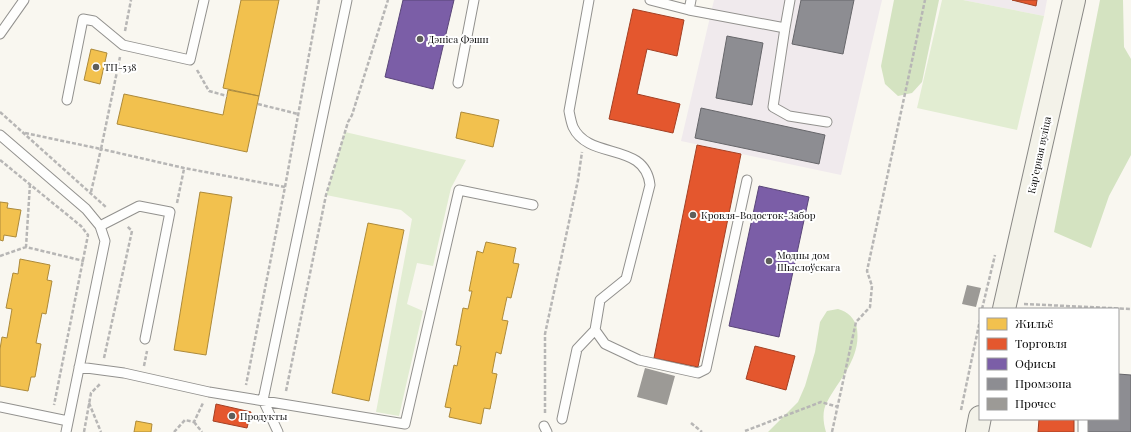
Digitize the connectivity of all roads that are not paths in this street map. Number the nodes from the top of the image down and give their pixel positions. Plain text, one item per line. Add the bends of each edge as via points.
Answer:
1 (24, 0) edge
2 (204, 0) edge
3 (347, 0) edge
4 (474, 0) edge
5 (589, 0) edge
6 (650, 0) edge
7 (691, 0) edge
8 (790, 0) edge
9 (1074, 0) edge
10 (689, 10) junction
11 (785, 28) junction
12 (0, 34) edge
13 (458, 82) dead end
14 (67, 100) dead end
15 (827, 122) dead end
16 (0, 135) edge
17 (747, 180) dead end
18 (533, 205) dead end
19 (100, 226) junction
20 (1014, 306) edge
21 (595, 330) junction
22 (145, 339) dead end
23 (79, 367) junction
24 (264, 400) junction
25 (0, 408) edge
26 (970, 417) edge
27 (562, 419) dead end
28 (1083, 420) edge
29 (68, 421) junction
30 (66, 432) edge
31 (278, 432) edge
32 (977, 432) edge
33 (1083, 432) edge

1 - 12 lane
2 - 14 lane via 190,60 123,45 94,21 83,19
3 - 24 lane
4 - 13 lane
5 - 21 lane via 569,112 573,127 584,140 638,160 649,174 650,185 626,279 600,300
6 - 10 lane
7 - 10 lane
8 - 11 lane
9 - 20 street, Карʼерная вуліца
10 - 11 lane
11 - 15 lane via 773,107 789,116
16 - 19 lane via 86,209
17 - 21 lane via 706,369 698,374 639,360 605,344
18 - 24 lane via 459,190 405,424
19 - 22 lane via 139,206 170,212
19 - 23 lane via 105,241
21 - 27 lane via 577,349
23 - 24 lane
23 - 29 lane
24 - 31 lane
25 - 29 lane
26 - 32 street
28 - 33 lane
29 - 30 lane

